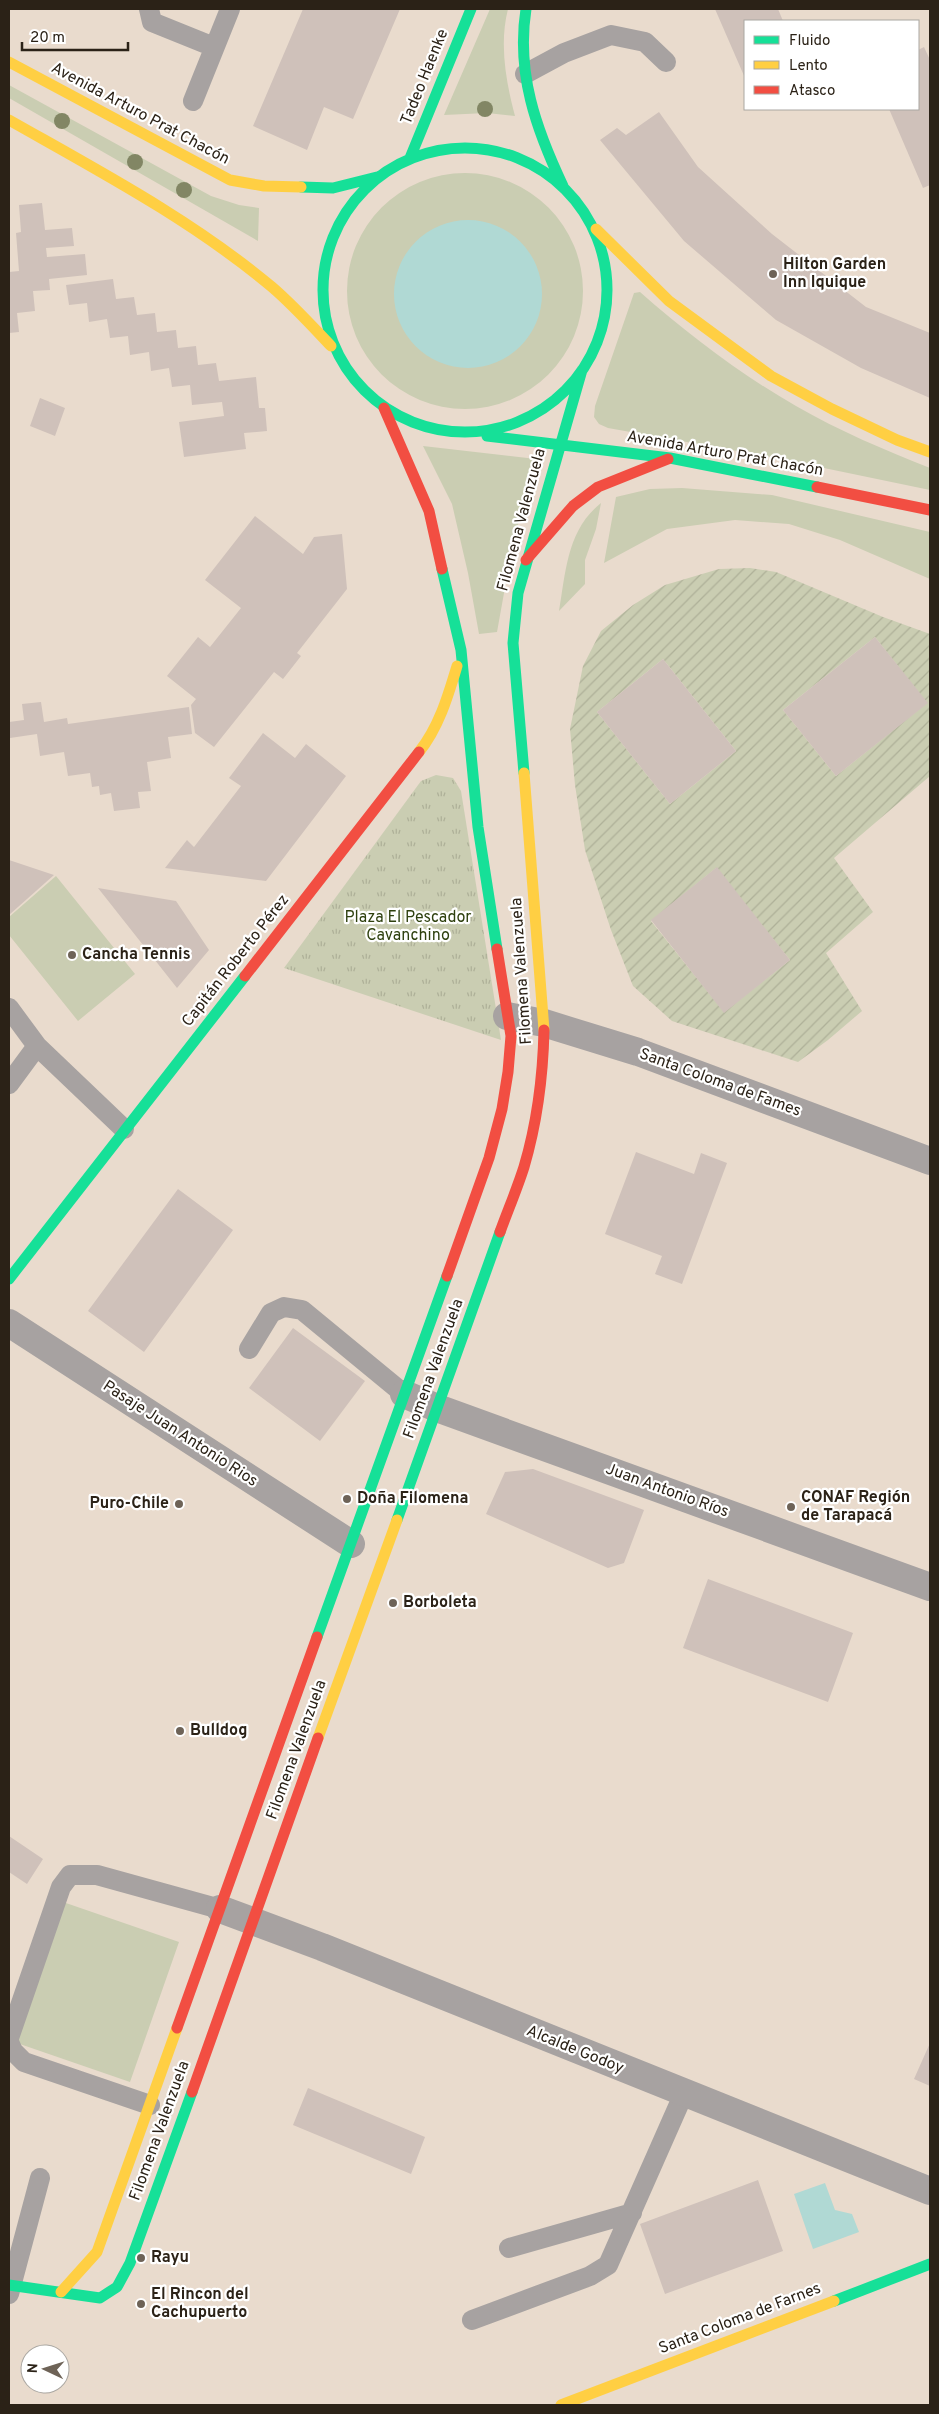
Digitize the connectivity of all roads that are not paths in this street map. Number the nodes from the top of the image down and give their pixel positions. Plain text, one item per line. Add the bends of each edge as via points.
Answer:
1 (149, 9) edge
2 (230, 9) edge
3 (471, 9) edge
4 (526, 9) edge
5 (214, 46) junction
6 (9, 62) edge
7 (666, 62) dead end
8 (525, 74) junction
9 (193, 101) dead end
10 (9, 120) edge
11 (410, 158) junction
12 (378, 176) junction
13 (563, 186) junction
14 (592, 226) junction
15 (336, 352) junction
16 (582, 370) junction
17 (384, 408) junction
18 (453, 432) junction
19 (559, 445) junction
20 (930, 452) edge
21 (670, 458) junction
22 (930, 510) edge
23 (526, 560) junction
24 (461, 650) junction
25 (9, 1008) edge
26 (507, 1016) junction
27 (544, 1023) junction
28 (37, 1046) junction
29 (9, 1084) edge
30 (124, 1129) junction
31 (930, 1161) edge
32 (9, 1279) edge
33 (9, 1323) edge
34 (249, 1349) dead end
35 (404, 1394) junction
36 (437, 1408) junction
37 (351, 1544) junction
38 (930, 1587) edge
39 (220, 1909) junction
40 (252, 1922) junction
41 (9, 2040) edge
42 (684, 2093) junction
43 (150, 2105) junction
44 (40, 2178) dead end
45 (930, 2191) edge
46 (632, 2212) junction
47 (509, 2248) dead end
48 (930, 2264) edge
49 (9, 2288) edge
50 (62, 2292) junction
51 (472, 2320) dead end
52 (561, 2405) edge

1 - 5 lane via 152,22
2 - 5 lane
3 - 11 street, Tadeo Haenke
4 - 8 street via 522,44
5 - 9 lane
6 - 12 street, Avenida Arturo Prat Chacón via 230,180 264,186 333,188
7 - 8 lane via 645,42 611,35 564,52
8 - 13 street via 546,152
10 - 15 street, Avenida Arturo Prat Chacón via 126,186 231,255 297,310
11 - 12 street, Avenida Arturo Prat Chacón
11 - 13 street, Avenida Arturo Prat Chacón via 455,147 479,147 524,159
12 - 15 street, Avenida Arturo Prat Chacón via 341,218 330,243 322,298
13 - 14 street, Avenida Arturo Prat Chacón
14 - 16 street, Avenida Arturo Prat Chacón via 604,259 607,285 605,311 596,345
14 - 20 street, Avenida Arturo Prat Chacón via 669,301 771,376 832,409
15 - 17 street, Avenida Arturo Prat Chacón via 365,392
16 - 18 street, Avenida Arturo Prat Chacón via 567,390 526,419 503,428
16 - 19 street, Filomena Valenzuela
17 - 18 street, Avenida Arturo Prat Chacón via 405,420
17 - 24 street, Filomena Valenzuela via 429,511
18 - 19 street, Avenida Arturo Prat Chacón
19 - 21 street, Avenida Arturo Prat Chacón
19 - 23 street, Filomena Valenzuela
21 - 22 street, Avenida Arturo Prat Chacón
21 - 23 street via 598,487 573,506
23 - 27 street, Filomena Valenzuela via 518,593 513,643
24 - 26 street, Filomena Valenzuela via 478,827
24 - 30 street, Capitán Roberto Pérez via 449,694 430,738
25 - 28 lane
26 - 27 street, Santa Coloma de Fames
26 - 35 street, Filomena Valenzuela via 511,1036 508,1072 489,1158
27 - 31 street, Santa Coloma de Fames via 638,1052
27 - 36 street, Filomena Valenzuela via 536,1115 524,1166
28 - 29 lane
28 - 30 lane
30 - 32 street, Capitán Roberto Pérez
33 - 37 street, Pasaje Juan Antonio Rios
34 - 35 lane via 271,1313 284,1307 302,1310
35 - 36 street, Juan Antonio Ríos
35 - 37 street, Filomena Valenzuela
36 - 38 street, Juan Antonio Ríos
36 - 40 street, Filomena Valenzuela
37 - 39 street, Filomena Valenzuela
39 - 40 street, Alcalde Godoy
39 - 41 lane via 97,1875 70,1875 61,1887
39 - 43 street, Filomena Valenzuela
40 - 42 street, Alcalde Godoy via 322,1947
40 - 50 street, Filomena Valenzuela via 130,2264 117,2287 100,2298
41 - 43 lane via 13,2051 24,2062
42 - 45 street, Alcalde Godoy
42 - 46 lane
43 - 50 street, Filomena Valenzuela via 97,2252
44 - 49 lane
46 - 47 lane
46 - 51 lane via 608,2264 601,2270
48 - 52 street, Santa Coloma de Farnes
49 - 50 street, Filomena Valenzuela

